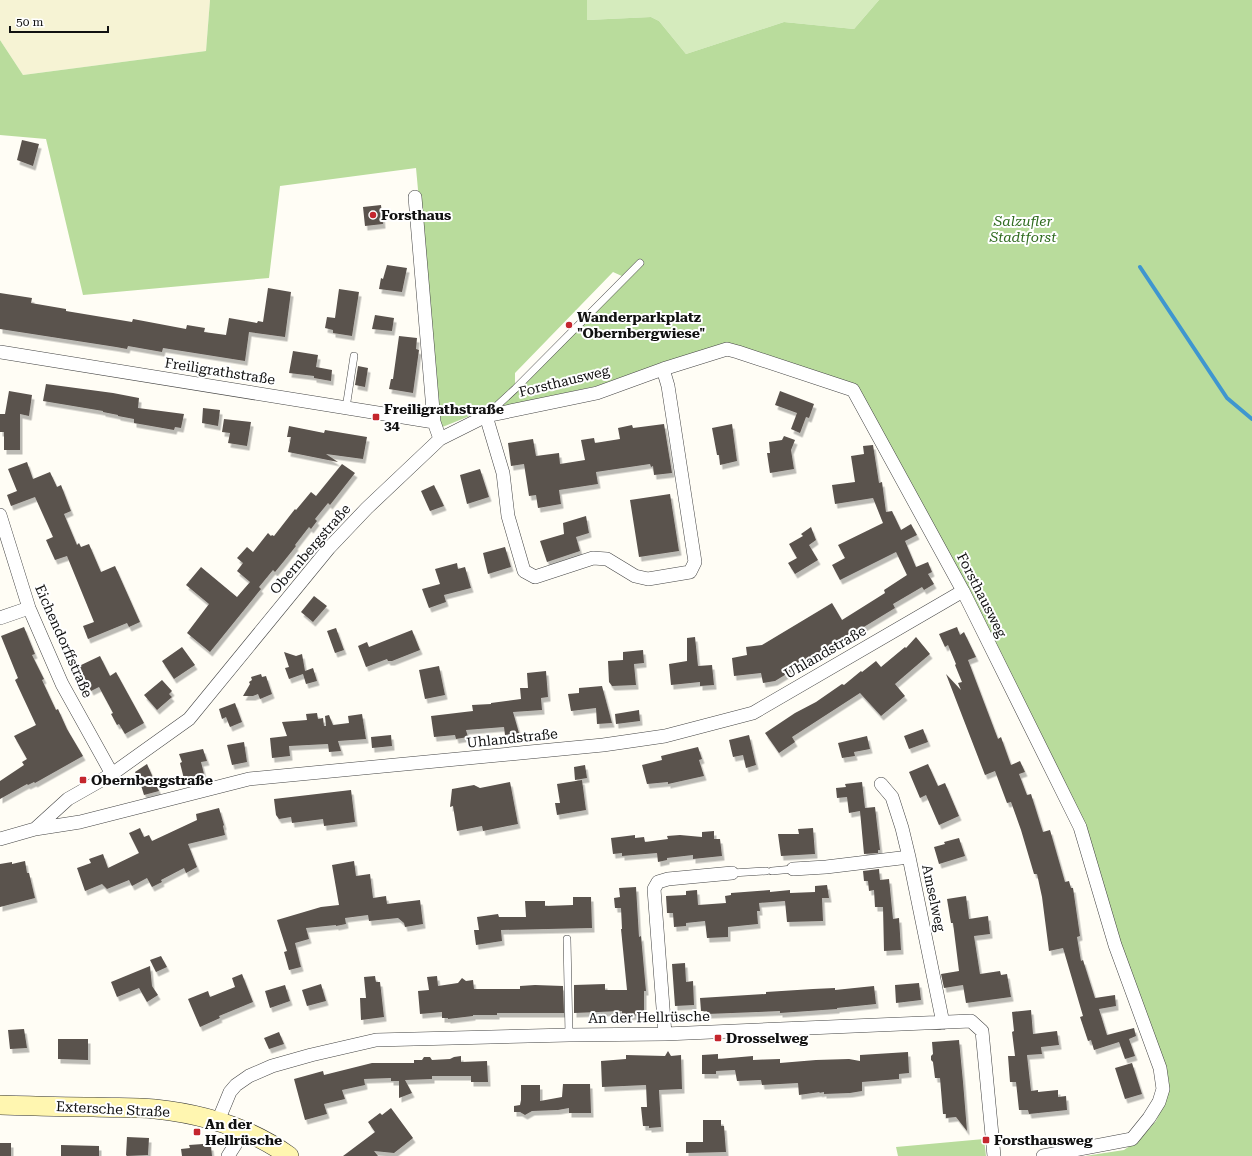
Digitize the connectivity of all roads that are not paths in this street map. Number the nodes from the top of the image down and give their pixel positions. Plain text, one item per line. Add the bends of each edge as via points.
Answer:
1 (415, 197) dead end
2 (640, 263) dead end
3 (0, 352) edge
4 (354, 356) dead end
5 (663, 368) junction
6 (346, 408) junction
7 (486, 416) junction
8 (434, 422) junction
9 (440, 438) junction
10 (0, 515) edge
11 (963, 591) junction
12 (29, 608) junction
13 (0, 618) edge
14 (112, 774) junction
15 (880, 784) dead end
16 (35, 829) junction
17 (0, 839) edge
18 (909, 857) junction
19 (793, 869) joint
20 (732, 873) joint
21 (567, 939) dead end
22 (943, 1023) junction
23 (665, 1034) junction
24 (569, 1035) junction
25 (0, 1105) edge
26 (218, 1121) junction
27 (242, 1130) junction
28 (228, 1156) edge
29 (289, 1156) edge
30 (994, 1156) edge
31 (1043, 1156) edge

1 - 8 street
2 - 7 lane
3 - 6 street, Freiligrathstraße
4 - 6 lane
5 - 7 street, Forsthausweg via 597,393
5 - 7 street via 668,386 695,562 690,572 648,579 636,576 608,559 592,558 535,577 524,571 508,516 503,472
5 - 11 street, Forsthausweg via 728,350 853,390
6 - 8 street, Freiligrathstraße
7 - 9 street, Forsthausweg
8 - 9 street
9 - 14 street, Obernbergstraße via 329,548 189,719
10 - 12 street, Eichendorffstraße
11 - 16 street, Uhlandstraße via 753,713 665,736 603,745 250,780 80,822
11 - 31 street, Forsthausweg via 1080,827 1115,945 1160,1068 1162,1089 1159,1102 1132,1139
12 - 13 street
12 - 14 street, Eichendorffstraße via 62,684
14 - 16 street, Obernbergstraße via 68,799
15 - 18 street, Amselweg via 892,797
16 - 17 street, Obernbergstraße
18 - 19 street
18 - 22 street, Amselweg
19 - 20 lane
20 - 23 street via 668,879 658,882 654,889
21 - 24 lane
22 - 23 street, An der Hellrüsche
22 - 30 street, An der Hellrüsche via 971,1021 982,1031
23 - 24 street, An der Hellrüsche
24 - 26 street, An der Hellrüsche via 376,1040 311,1055 272,1066 236,1085 230,1092
25 - 26 main road, Extersche Straße via 155,1109
26 - 27 main road, Extersche Straße
27 - 28 street
27 - 29 main road, Extersche Straße

